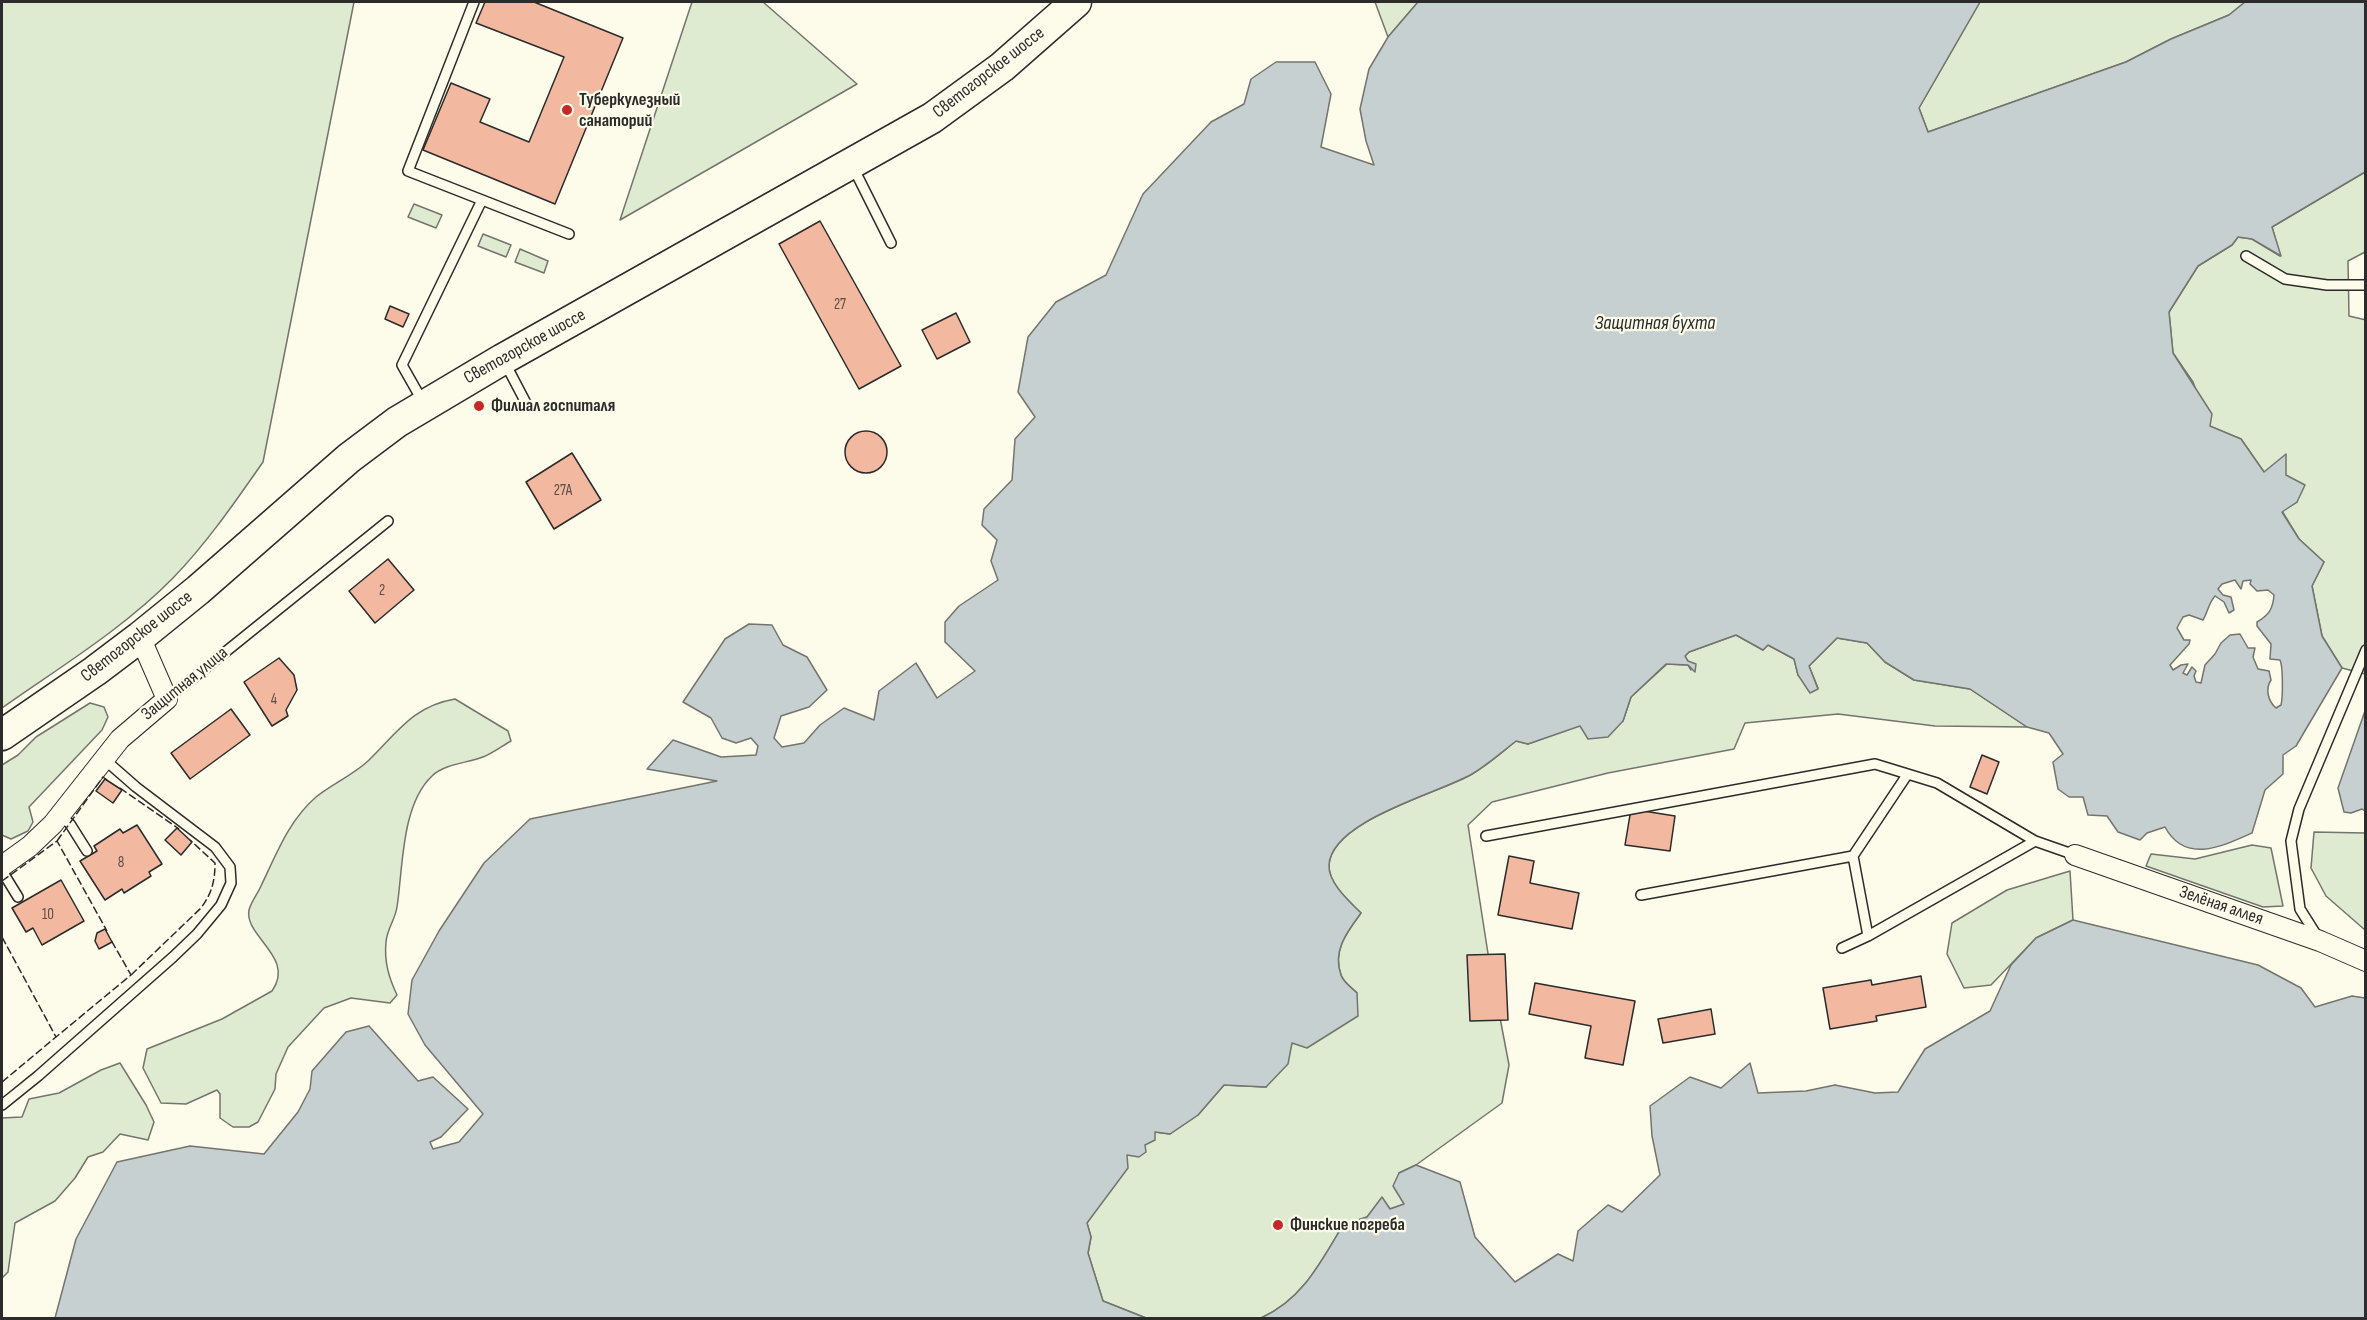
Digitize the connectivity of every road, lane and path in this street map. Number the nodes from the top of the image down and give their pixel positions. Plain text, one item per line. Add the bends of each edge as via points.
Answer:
1 (474, 2) edge
2 (1077, 2) edge
3 (852, 165) junction
4 (482, 200) junction
5 (569, 234) dead end
6 (891, 243) dead end
7 (2247, 256) dead end
8 (2366, 285) edge
9 (503, 359) junction
10 (526, 403) dead end
11 (424, 404) junction
12 (388, 520) dead end
13 (140, 637) junction
14 (2366, 650) edge
15 (167, 699) junction
16 (2, 735) edge
17 (104, 759) junction
18 (1907, 775) junction
19 (60, 815) junction
20 (1486, 836) dead end
21 (2035, 841) junction
22 (87, 851) dead end
23 (2075, 855) joint
24 (1853, 856) junction
25 (2, 868) edge
26 (1641, 895) dead end
27 (18, 897) dead end
28 (1868, 936) junction
29 (2320, 941) junction
30 (1842, 948) dead end
31 (2366, 961) edge
32 (2, 1105) edge

1 - 4 lane via 408,171
2 - 3 main road, Светогорское шоссе via 956,102
3 - 6 lane
3 - 9 main road, Светогорское шоссе
4 - 5 lane
4 - 11 lane via 402,365
7 - 8 lane via 2285,279
9 - 10 lane
9 - 11 main road, Светогорское шоссе
11 - 13 main road, Светогорское шоссе via 349,458
12 - 15 lane, Защитная улица
13 - 15 street
13 - 16 main road, Светогорское шоссе
14 - 29 lane via 2299,808 2291,842 2300,909
15 - 17 street, Защитная улица via 120,738
17 - 19 street, Защитная улица
17 - 32 lane via 215,847 231,867 231,883 221,904 197,934
18 - 20 lane via 1875,764
18 - 21 lane via 1938,783
18 - 24 lane
19 - 22 lane
19 - 25 street, Защитная улица
21 - 23 lane
21 - 28 lane
23 - 29 street, Зелёная аллея
24 - 26 lane
24 - 28 lane
25 - 27 lane
28 - 30 lane
29 - 31 street, Зелёная аллея

